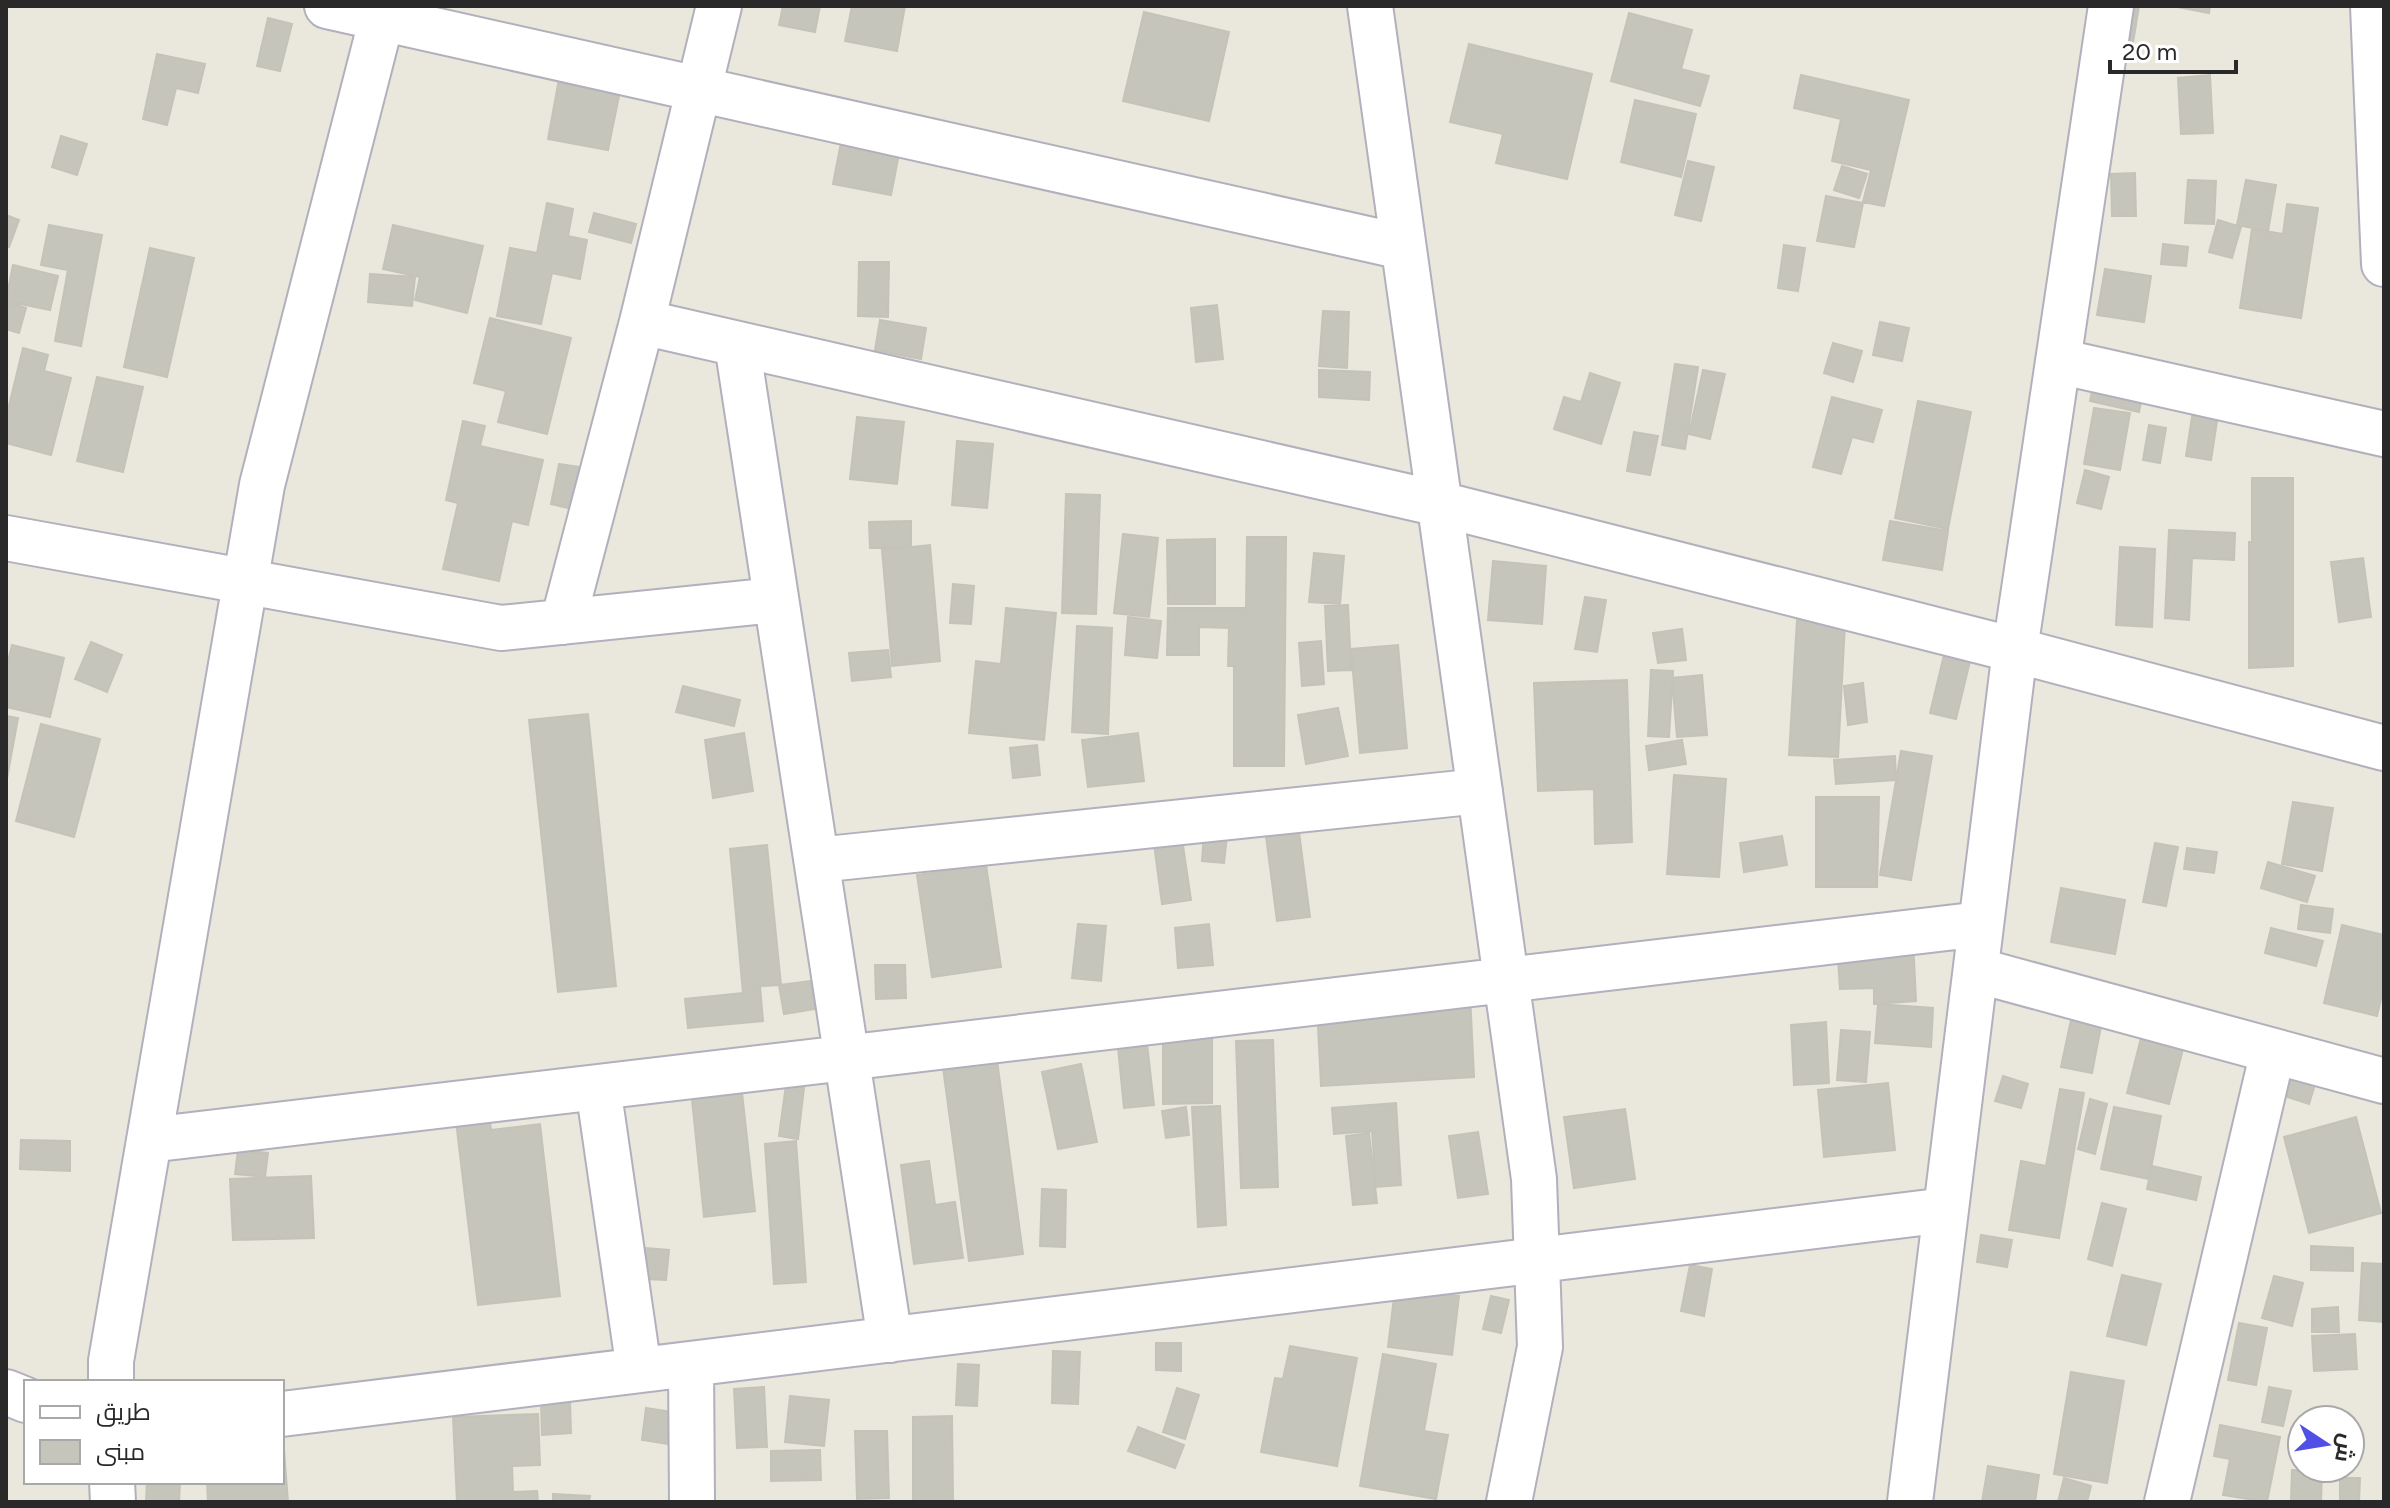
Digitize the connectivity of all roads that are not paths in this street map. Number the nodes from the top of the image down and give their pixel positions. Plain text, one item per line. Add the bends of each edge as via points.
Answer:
1 (327, 6) edge
2 (719, 6) edge
3 (1370, 6) edge
4 (2111, 6) edge
5 (2373, 6) edge
6 (384, 12) edge
7 (699, 89) junction
8 (1403, 247) junction
9 (2384, 264) edge
10 (642, 322) junction
11 (737, 344) junction
12 (2058, 361) junction
13 (2384, 434) edge
14 (1440, 504) junction
15 (6, 538) edge
16 (245, 581) junction
17 (776, 600) junction
18 (563, 622) junction
19 (2015, 650) junction
20 (2384, 748) edge
21 (1480, 791) junction
22 (817, 860) junction
23 (1981, 924) junction
24 (1976, 970) junction
25 (1506, 981) junction
26 (2273, 1051) junction
27 (847, 1058) junction
28 (2384, 1081) edge
29 (598, 1087) junction
30 (149, 1140) junction
31 (1946, 1210) junction
32 (1537, 1261) junction
33 (890, 1340) junction
34 (691, 1364) junction
35 (639, 1370) junction
36 (111, 1380) edge
37 (284, 1414) edge
38 (692, 1502) edge
39 (1509, 1502) edge
40 (1910, 1502) edge
41 (2167, 1502) edge

1 - 6 street
2 - 7 street
3 - 8 street
4 - 12 street
5 - 9 street
6 - 7 street
6 - 16 street via 262,485
7 - 8 street
7 - 10 street
8 - 14 street
10 - 11 street
10 - 18 street
11 - 14 street
11 - 17 street
12 - 13 street
12 - 19 street
14 - 19 street
14 - 21 street
15 - 16 street
16 - 18 street via 501,628
16 - 30 street
17 - 18 street
17 - 22 street
19 - 20 street
19 - 23 street
21 - 22 street
21 - 25 street
22 - 27 street
23 - 24 street
23 - 25 street
24 - 26 street
24 - 31 street
25 - 27 street
25 - 32 street via 1534,1179
26 - 28 street
26 - 41 street
27 - 29 street
27 - 33 street
29 - 30 street
29 - 35 street
30 - 36 street
31 - 32 street
31 - 40 street
32 - 33 street
32 - 39 street via 1540,1347
33 - 34 street
34 - 35 street
34 - 38 street
35 - 37 street

